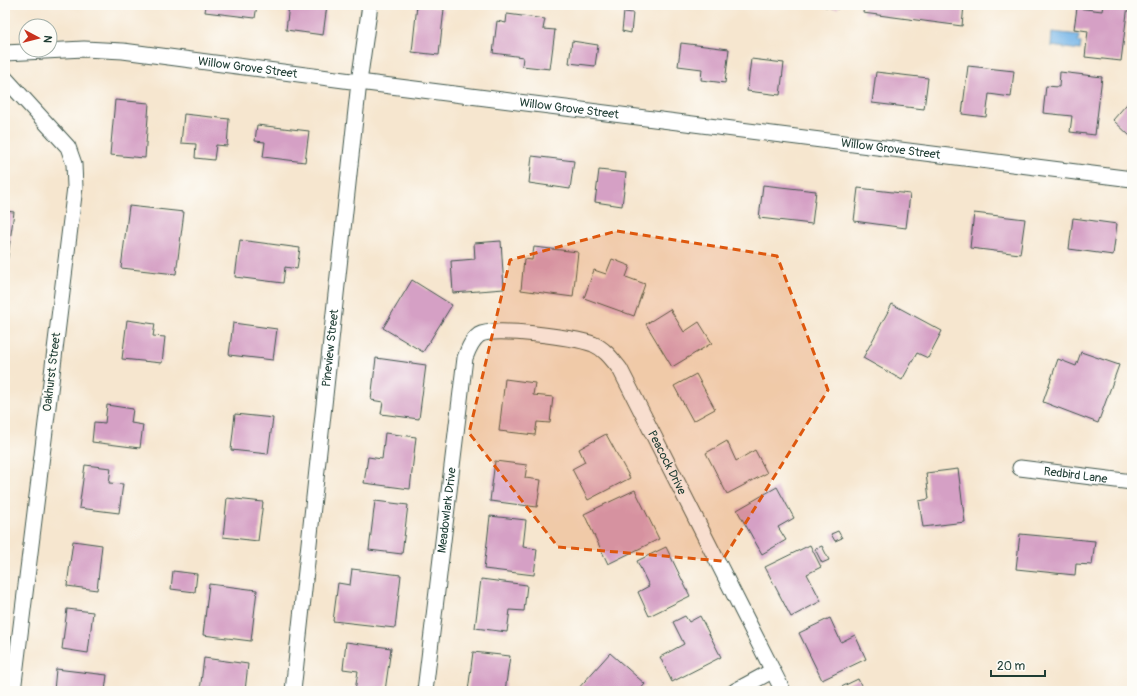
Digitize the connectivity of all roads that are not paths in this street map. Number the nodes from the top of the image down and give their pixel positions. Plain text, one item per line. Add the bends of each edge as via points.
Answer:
1 (370, 5) edge
2 (5, 53) edge
3 (5, 78) edge
4 (359, 82) junction
5 (1132, 179) edge
6 (480, 335) joint
7 (1020, 468) dead end
8 (1132, 482) edge
9 (772, 671) junction
10 (12, 691) edge
11 (293, 691) edge
12 (425, 691) edge
13 (735, 691) edge
14 (783, 691) edge

1 - 4 street, Pineview Street
2 - 4 street, Willow Grove Street via 124,51
3 - 10 street, Oakhurst Street via 68,147 74,164 75,187
4 - 5 street, Willow Grove Street
4 - 11 street, Pineview Street
6 - 9 street, Peacock Drive via 508,332 573,340 593,344 608,354 620,369
6 - 12 street, Meadowlark Drive via 471,343 464,358
7 - 8 street, Redbird Lane
9 - 13 street
9 - 14 street, Peacock Drive

